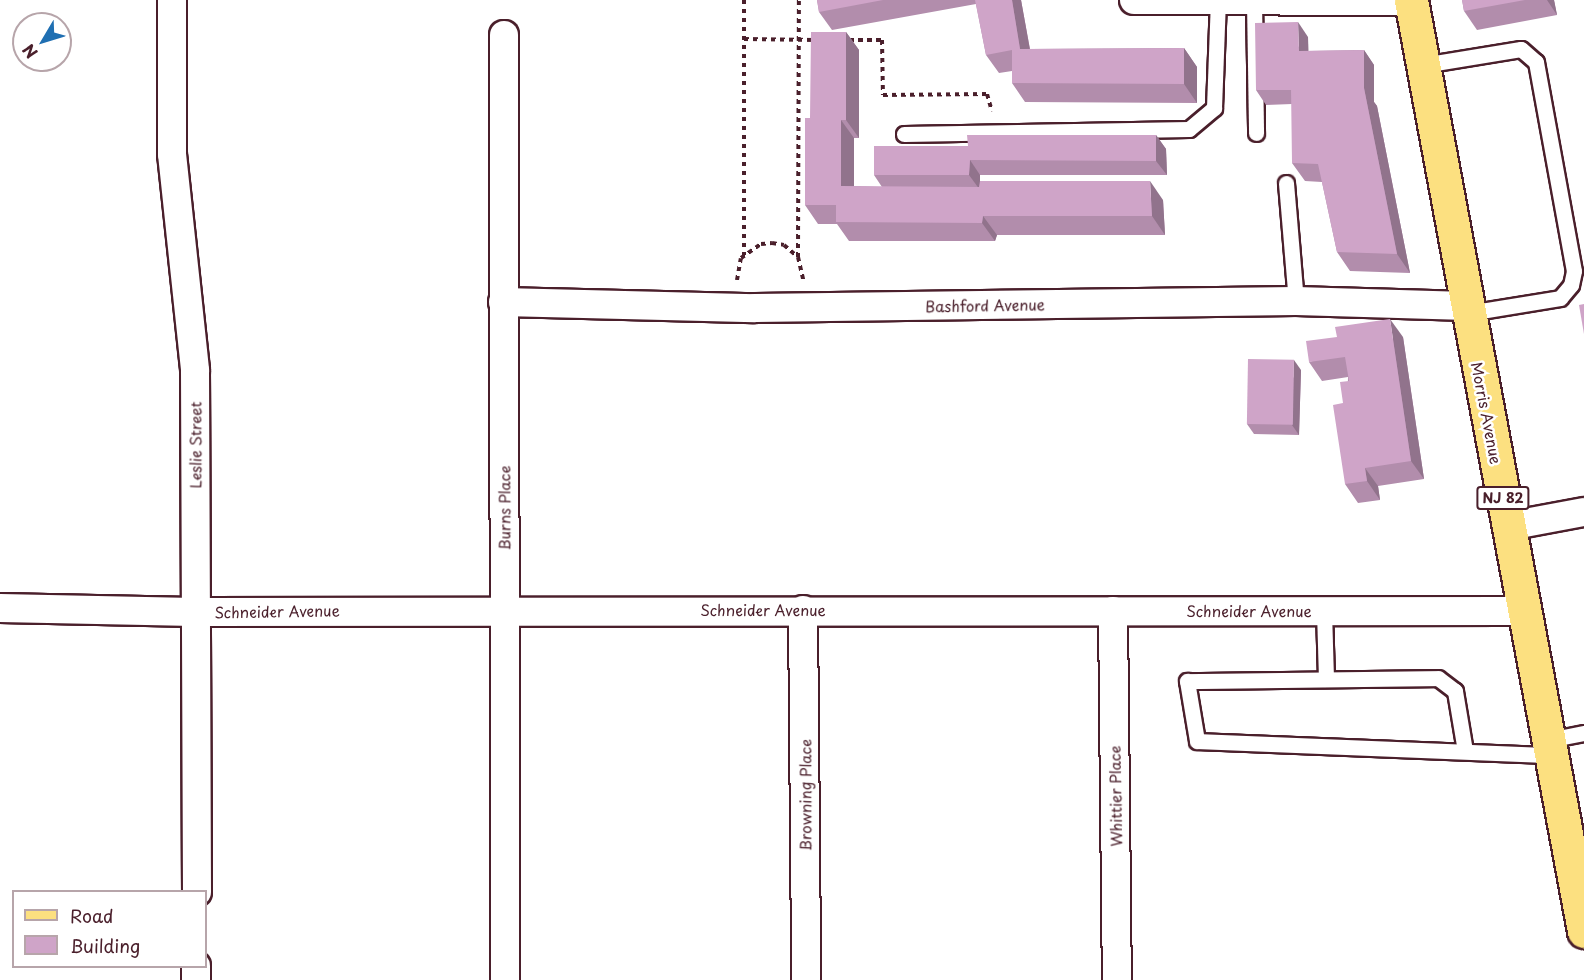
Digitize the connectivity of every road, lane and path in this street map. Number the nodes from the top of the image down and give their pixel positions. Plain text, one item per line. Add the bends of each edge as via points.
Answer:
1 (172, 0) edge
2 (744, 0) edge
3 (799, 0) edge
4 (1134, 0) edge
5 (1412, 0) edge
6 (1239, 1) edge
7 (504, 35) dead end
8 (744, 39) junction
9 (823, 40) edge
10 (847, 40) edge
11 (799, 41) junction
12 (1423, 65) junction
13 (1003, 111) dead end
14 (1257, 133) dead end
15 (904, 134) dead end
16 (1286, 183) dead end
17 (744, 255) junction
18 (798, 257) junction
19 (1296, 301) junction
20 (502, 302) junction
21 (739, 308) junction
22 (805, 308) junction
23 (1468, 310) junction
24 (1584, 512) edge
25 (1509, 526) junction
26 (0, 609) edge
27 (504, 609) junction
28 (804, 610) junction
29 (1113, 611) junction
30 (1324, 611) junction
31 (1525, 611) junction
32 (195, 612) junction
33 (1326, 679) junction
34 (1584, 734) edge
35 (1550, 748) junction
36 (1465, 751) junction
37 (1579, 870) edge
38 (196, 890) edge
39 (1584, 931) edge
40 (505, 980) edge
41 (806, 980) edge
42 (1117, 980) edge

1 - 32 street, Leslie Street via 172,154 195,371
2 - 8 path
3 - 11 path
4 - 6 street
5 - 6 street
5 - 12 main road, Morris Avenue / NJ 82
6 - 14 lane
6 - 15 lane via 1214,108 1188,129
7 - 20 street, Burns Place
8 - 11 path
8 - 17 path
9 - 11 path
10 - 13 path via 882,40 882,95 987,94 991,111
11 - 18 path
12 - 23 main road, Morris Avenue / NJ 82
12 - 23 lane via 1521,49 1528,52 1536,62 1564,213 1574,271 1568,293
16 - 19 lane
17 - 18 path via 761,244 772,243 784,245
17 - 21 path via 738,268
18 - 22 path via 804,275
19 - 22 street, Bashford Avenue
19 - 23 street, Bashford Avenue
20 - 21 street, Bashford Avenue
20 - 27 street, Burns Place
21 - 22 street, Bashford Avenue
23 - 25 main road, Morris Avenue / NJ 82
24 - 25 street
25 - 31 main road, Morris Avenue / NJ 82
26 - 32 street, Schneider Avenue
27 - 28 street, Schneider Avenue
27 - 32 street, Schneider Avenue
27 - 40 street, Burns Place
28 - 29 street, Schneider Avenue
28 - 41 street, Browning Place
29 - 30 street, Schneider Avenue
29 - 42 street, Whittier Place
30 - 31 street, Schneider Avenue
30 - 33 lane
31 - 35 main road, Morris Avenue / NJ 82
32 - 38 street, Leslie Street
33 - 36 lane via 1438,678 1455,691
33 - 36 lane via 1187,681 1197,741
34 - 35 lane
35 - 36 lane
35 - 37 main road, Morris Avenue / NJ 82
37 - 39 main road, Morris Avenue / NJ 82

